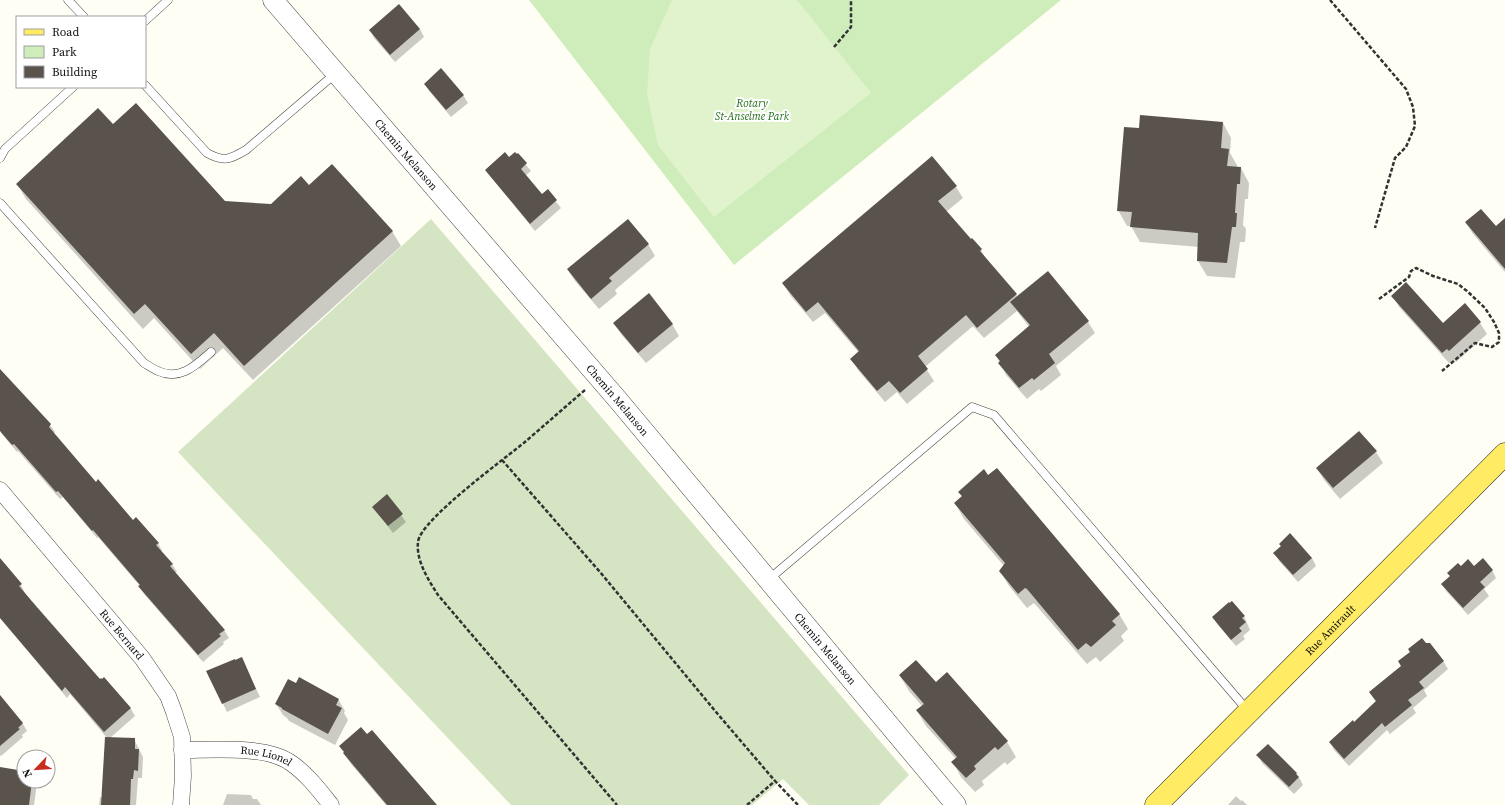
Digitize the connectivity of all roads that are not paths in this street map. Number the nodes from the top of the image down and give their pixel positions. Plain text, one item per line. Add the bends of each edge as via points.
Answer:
1 (68, 0) edge
2 (168, 0) edge
3 (272, 0) edge
4 (83, 16) edge
5 (146, 20) edge
6 (336, 73) junction
7 (146, 86) edge
8 (72, 88) edge
9 (0, 158) edge
10 (0, 203) edge
11 (211, 352) dead end
12 (1505, 454) edge
13 (0, 490) edge
14 (768, 580) junction
15 (1249, 712) junction
16 (182, 750) junction
17 (181, 805) edge
18 (331, 805) edge
19 (956, 805) edge
20 (1156, 805) edge

1 - 4 lane
2 - 5 lane
3 - 6 street, Chemin Melanson
6 - 7 lane via 234,158 218,159 206,153
6 - 14 street, Chemin Melanson via 599,378
8 - 9 lane via 5,150
10 - 11 lane via 144,363 158,372 176,375 192,369
12 - 15 main road, Rue Amirault
13 - 16 street, Rue Bernard via 154,675 168,696 174,712 182,737
14 - 15 lane via 972,407 994,415
14 - 19 street, Chemin Melanson
15 - 20 main road, Rue Amirault
16 - 17 street, Rue Bernard
16 - 18 street, Rue Lionel via 239,750 274,755 290,762 306,775

